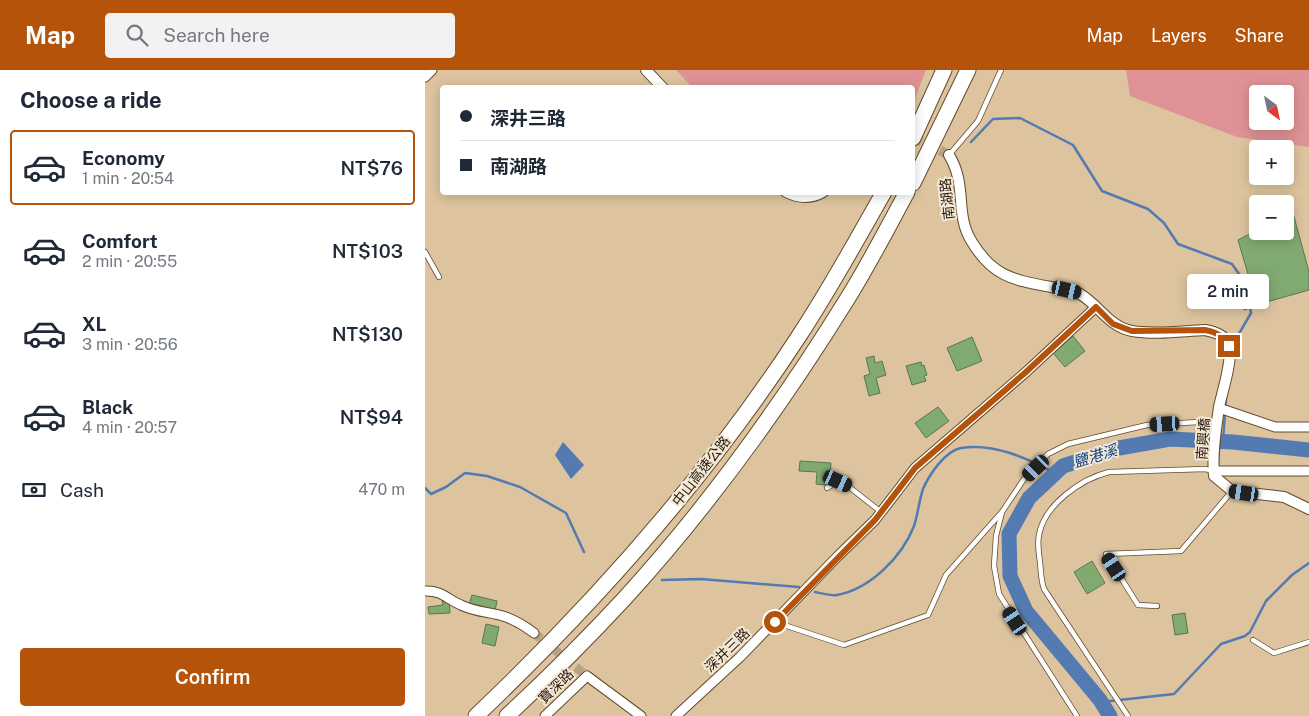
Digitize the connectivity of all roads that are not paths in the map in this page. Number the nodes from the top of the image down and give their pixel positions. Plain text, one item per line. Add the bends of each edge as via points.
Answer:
1 (432, 70) edge
2 (646, 70) edge
3 (944, 70) edge
4 (968, 70) edge
5 (1001, 70) edge
6 (425, 78) edge
7 (660, 85) edge
8 (915, 134) edge
9 (949, 155) joint
10 (915, 179) edge
11 (792, 195) edge
12 (815, 195) edge
13 (882, 195) edge
14 (905, 195) edge
15 (425, 252) edge
16 (439, 277) dead end
17 (1096, 307) junction
18 (1219, 408) junction
19 (1217, 421) junction
20 (1309, 427) edge
21 (1214, 471) junction
22 (1309, 471) edge
23 (827, 488) dead end
24 (1232, 491) junction
25 (1309, 509) edge
26 (1002, 512) junction
27 (882, 513) junction
28 (425, 591) edge
29 (1157, 606) dead end
30 (775, 622) junction
31 (534, 633) tunnel mouth
32 (1253, 640) dead end
33 (1309, 642) edge
34 (476, 716) edge
35 (507, 716) edge
36 (545, 716) edge
37 (641, 716) edge
38 (676, 716) edge
39 (1077, 716) edge
40 (1128, 716) edge

1 - 6 street
2 - 7 street
3 - 8 highway
4 - 10 highway
5 - 9 lane via 978,120
9 - 17 street, 南湖路 via 957,169 965,230 984,259 1013,280 1078,292
11 - 12 street
13 - 34 highway, 中山高速公路 via 799,337 695,480 614,576
14 - 35 highway, 中山高速公路 via 846,300 746,448 625,598
15 - 16 lane
17 - 18 street, 南湖路 via 1113,324 1132,331 1205,330 1223,337 1229,346 1229,357
17 - 27 street, 深井三路 via 915,468
18 - 19 street, 南興橋
18 - 20 street via 1275,427
19 - 21 street, 南興橋
19 - 26 lane via 1147,425 1068,444 1048,454 1024,479
21 - 22 street
21 - 24 street via 1214,476
21 - 40 lane via 1109,472 1098,475 1066,494 1043,524 1038,540 1044,590
23 - 27 lane via 838,481 849,486
24 - 25 street via 1284,497
24 - 29 lane via 1181,552 1106,554 1138,605
26 - 30 lane via 946,575 928,615 844,645
26 - 39 lane via 994,566 999,594
27 - 30 street, 深井三路
28 - 31 street via 435,590 459,605 502,616
30 - 38 street, 深井三路
32 - 33 lane via 1273,653
36 - 37 street, 寶深路 via 587,676

